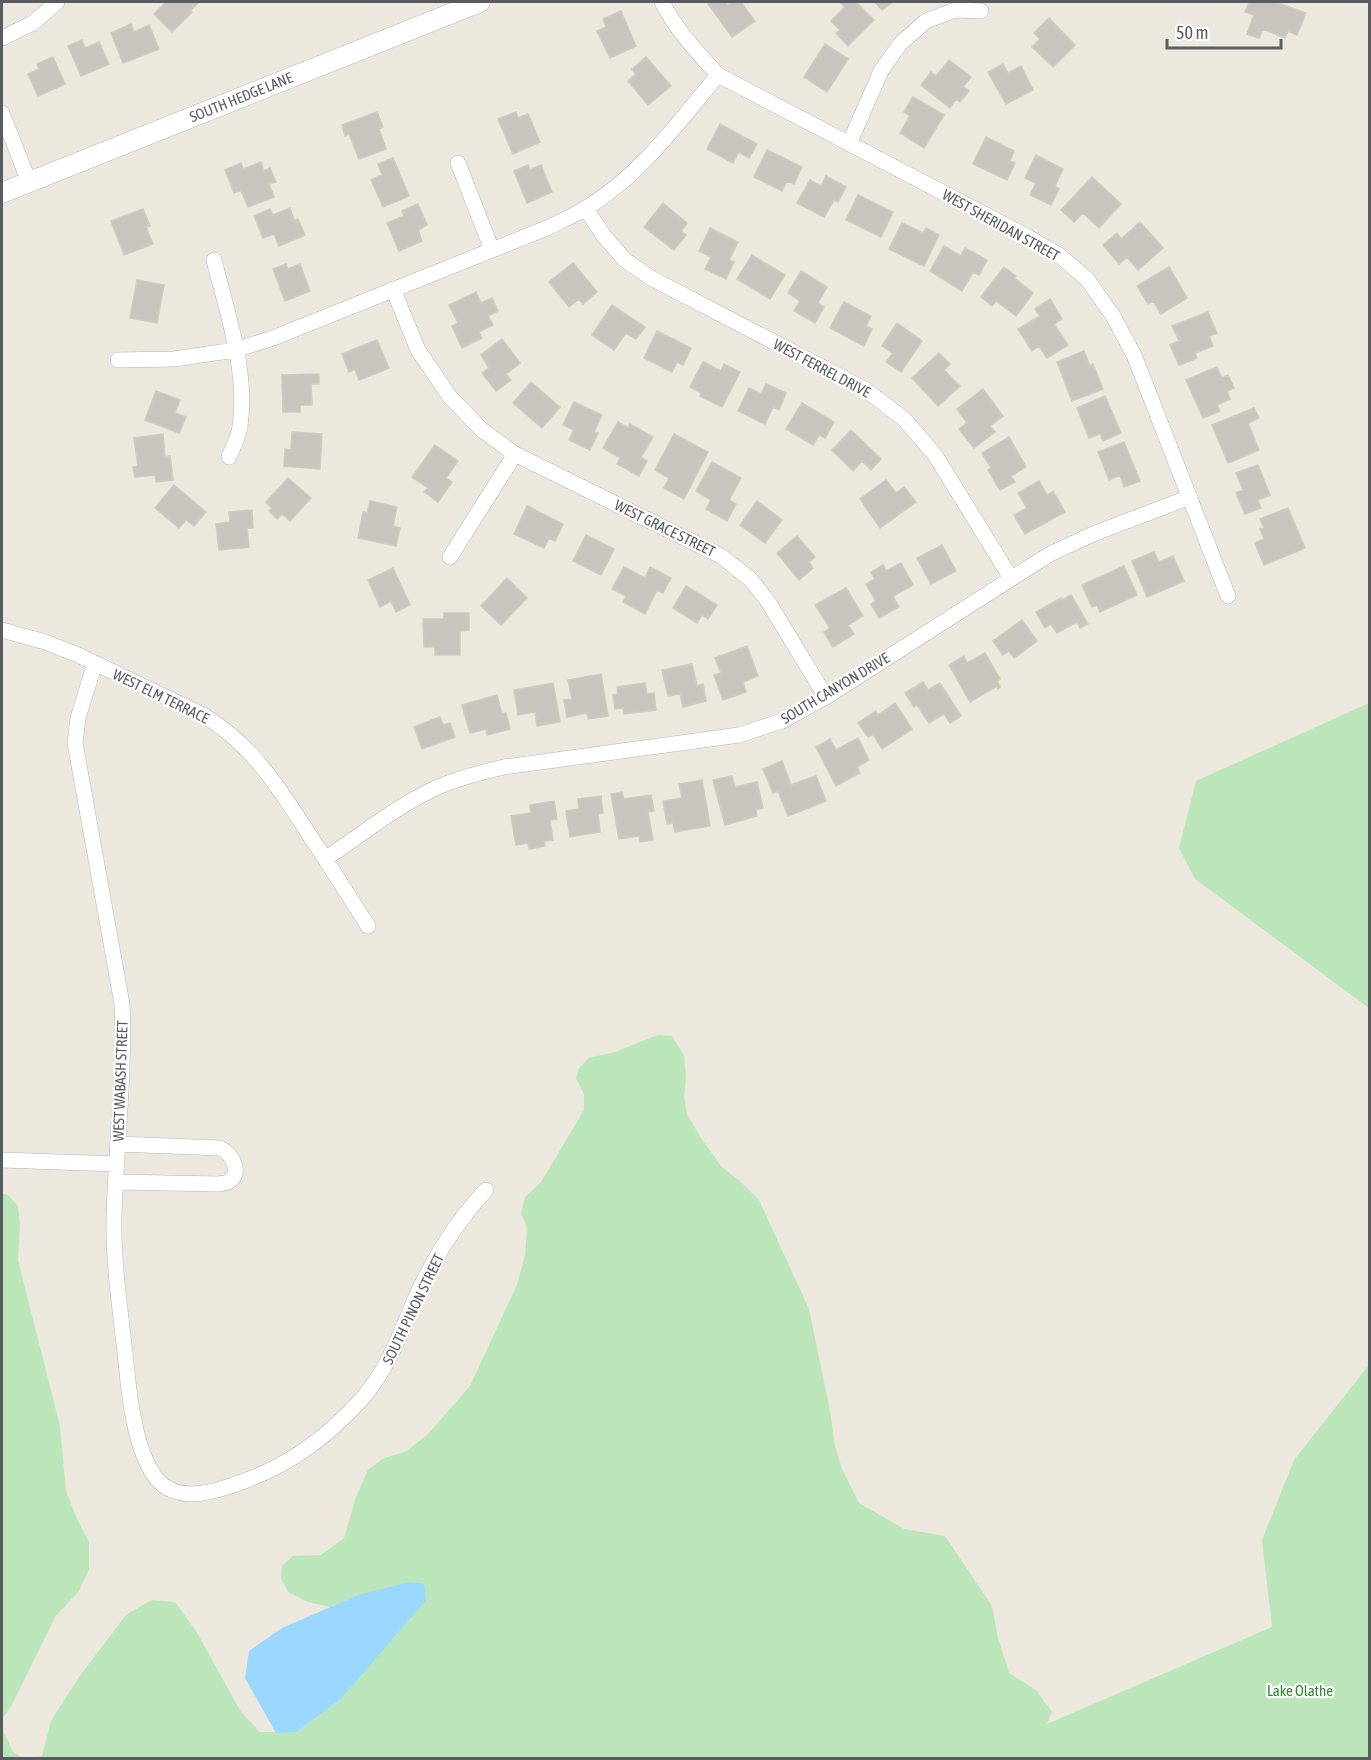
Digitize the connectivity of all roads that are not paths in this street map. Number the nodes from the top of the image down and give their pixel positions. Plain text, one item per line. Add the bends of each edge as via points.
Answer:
1 (57, 2) edge
2 (480, 2) edge
3 (662, 2) edge
4 (981, 11) dead end
5 (2, 38) edge
6 (718, 75) junction
7 (2, 113) edge
8 (849, 144) junction
9 (458, 163) dead end
10 (29, 182) junction
11 (2, 193) edge
12 (586, 209) junction
13 (492, 250) junction
14 (214, 260) dead end
15 (393, 289) junction
16 (235, 350) junction
17 (118, 360) dead end
18 (514, 454) junction
19 (229, 456) dead end
20 (1190, 497) junction
21 (450, 557) dead end
22 (1011, 579) junction
23 (1228, 596) dead end
24 (2, 630) edge
25 (95, 663) junction
26 (826, 696) junction
27 (325, 859) junction
28 (368, 926) dead end
29 (118, 1144) junction
30 (2, 1160) edge
31 (117, 1164) junction
32 (117, 1182) junction
33 (486, 1190) dead end
34 (175, 1491) joint

1 - 5 street via 33,23
2 - 10 street, SOUTH HEDGE LANE
3 - 6 street, WEST SHERIDAN STREET via 692,48
4 - 8 street via 955,10 926,21 900,44 881,71
6 - 8 street, WEST SHERIDAN STREET
6 - 12 street via 663,142
7 - 10 street
8 - 20 street, WEST SHERIDAN STREET via 1026,236 1059,255 1087,279 1134,355
9 - 13 street
10 - 11 street, SOUTH HEDGE LANE
12 - 13 street
12 - 22 street, WEST FERREL DRIVE via 625,260 651,278 866,390 904,419 935,455
13 - 15 street
14 - 16 street
15 - 16 street
15 - 18 street, WEST GRACE STREET via 418,350 450,397 482,430
16 - 17 street via 174,359
16 - 19 street via 243,391 240,429
18 - 21 street
18 - 26 street, WEST GRACE STREET via 722,556 750,579 767,600
20 - 22 street, SOUTH CANYON DRIVE via 1050,554
20 - 23 street, WEST SHERIDAN STREET
22 - 26 street, SOUTH CANYON DRIVE
24 - 25 street, WEST ELM TERRACE via 45,642
25 - 27 street, WEST ELM TERRACE via 205,716 241,743 263,766
25 - 29 street, WEST WABASH STREET via 78,718 75,743 122,1004
26 - 27 street, SOUTH CANYON DRIVE via 782,721 739,735 474,774 407,804
27 - 28 street, WEST ELM TERRACE
29 - 31 street, WEST WABASH STREET
29 - 32 street via 220,1148 233,1159 235,1167 228,1182 218,1184
30 - 31 street
31 - 32 street, WEST WABASH STREET
32 - 34 street, WEST WABASH STREET via 116,1271 133,1419 157,1480
33 - 34 street, SOUTH PINON STREET via 462,1216 445,1244 416,1297 385,1368 362,1399 322,1439 262,1475 236,1485 193,1494

